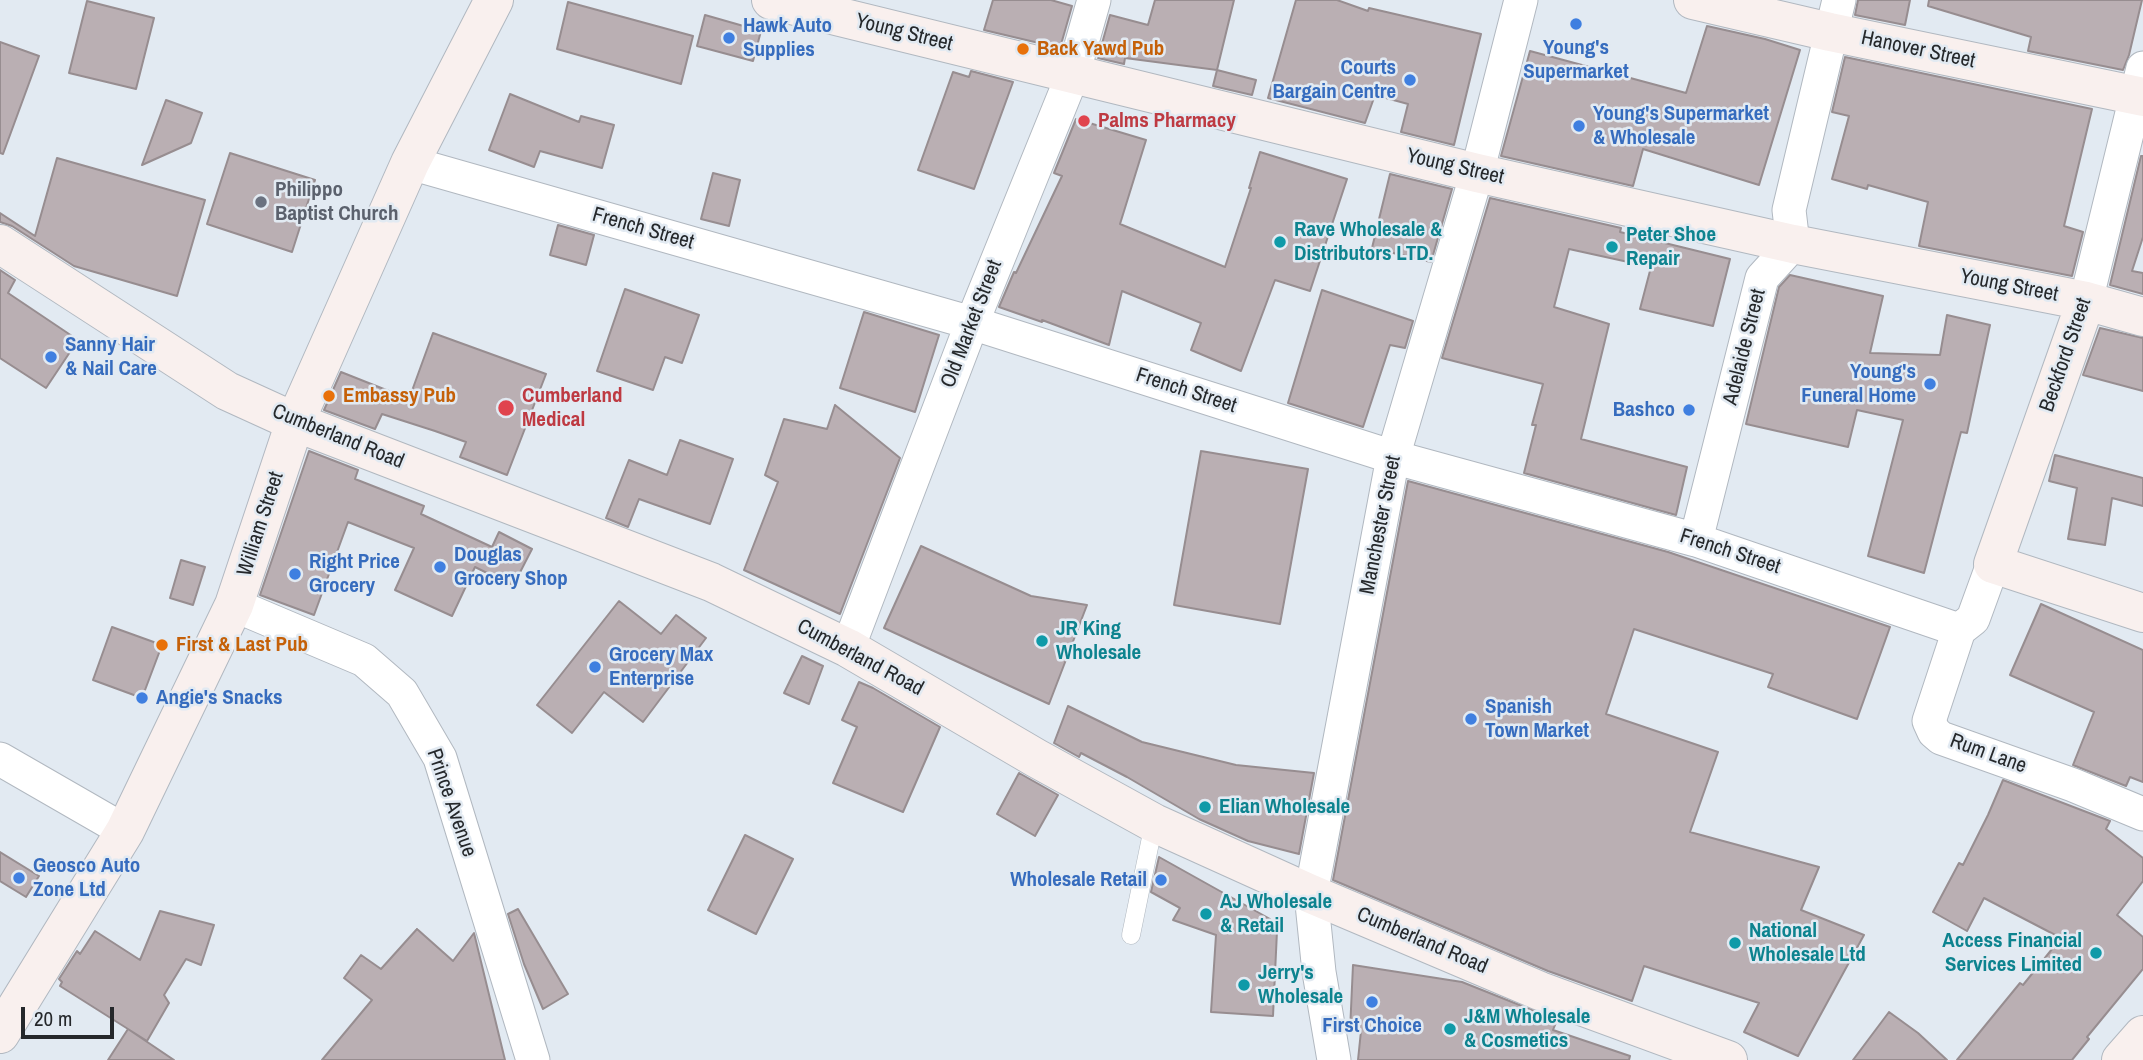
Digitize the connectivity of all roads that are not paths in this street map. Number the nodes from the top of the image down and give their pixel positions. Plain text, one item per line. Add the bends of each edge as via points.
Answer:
1 (494, 0) edge
2 (771, 0) edge
3 (1094, 0) edge
4 (1521, 0) edge
5 (1693, 0) edge
6 (1835, 16) edge
7 (1073, 74) junction
8 (2140, 87) edge
9 (410, 163) junction
10 (1477, 173) junction
11 (0, 244) edge
12 (1793, 244) junction
13 (2086, 301) junction
14 (2143, 317) edge
15 (972, 323) junction
16 (295, 422) junction
17 (1393, 457) junction
18 (1696, 540) junction
19 (1993, 564) junction
20 (234, 606) junction
21 (2143, 613) edge
22 (1959, 630) junction
23 (849, 648) junction
24 (0, 758) edge
25 (2143, 814) edge
26 (1154, 822) junction
27 (125, 831) junction
28 (1311, 894) junction
29 (1131, 935) dead end
30 (0, 1034) edge
31 (2143, 1035) edge
32 (533, 1060) edge
33 (1334, 1060) edge
34 (1727, 1060) edge
35 (2121, 1060) edge

1 - 9 street, William Street
2 - 7 street, Young Street
3 - 7 street, Old Market Street
4 - 10 street, Manchester Street
5 - 6 street, Hanover Street
6 - 8 street, Hanover Street
6 - 12 street via 1789,210
7 - 10 street, Young Street
7 - 15 street, Old Market Street
8 - 13 street, Beckford Street
9 - 15 street, French Street
9 - 16 street, William Street
10 - 12 street, Young Street
10 - 17 street, Manchester Street
11 - 16 street, Cumberland Road via 227,391
12 - 13 street, Young Street
12 - 18 street, Adelaide Street via 1762,278
13 - 14 street, Young Street
13 - 19 street, Beckford Street
15 - 17 street, French Street
15 - 23 street, Old Market Street
16 - 20 street, William Street
16 - 23 street, Cumberland Road via 711,582
17 - 18 street, French Street
17 - 28 street, Manchester Street
18 - 22 street, French Street
19 - 21 street
19 - 22 street, Beckford Street via 1973,620
20 - 27 street, William Street
20 - 32 street, Prince Avenue via 364,660 402,693 440,758
22 - 25 street, Rum Lane via 1929,720 1934,732
23 - 26 street, Cumberland Road
24 - 27 street
26 - 28 street, Cumberland Road
26 - 29 lane
27 - 30 street, William Street
28 - 33 street, Manchester Street
28 - 34 street, Cumberland Road via 1540,991
31 - 35 street

